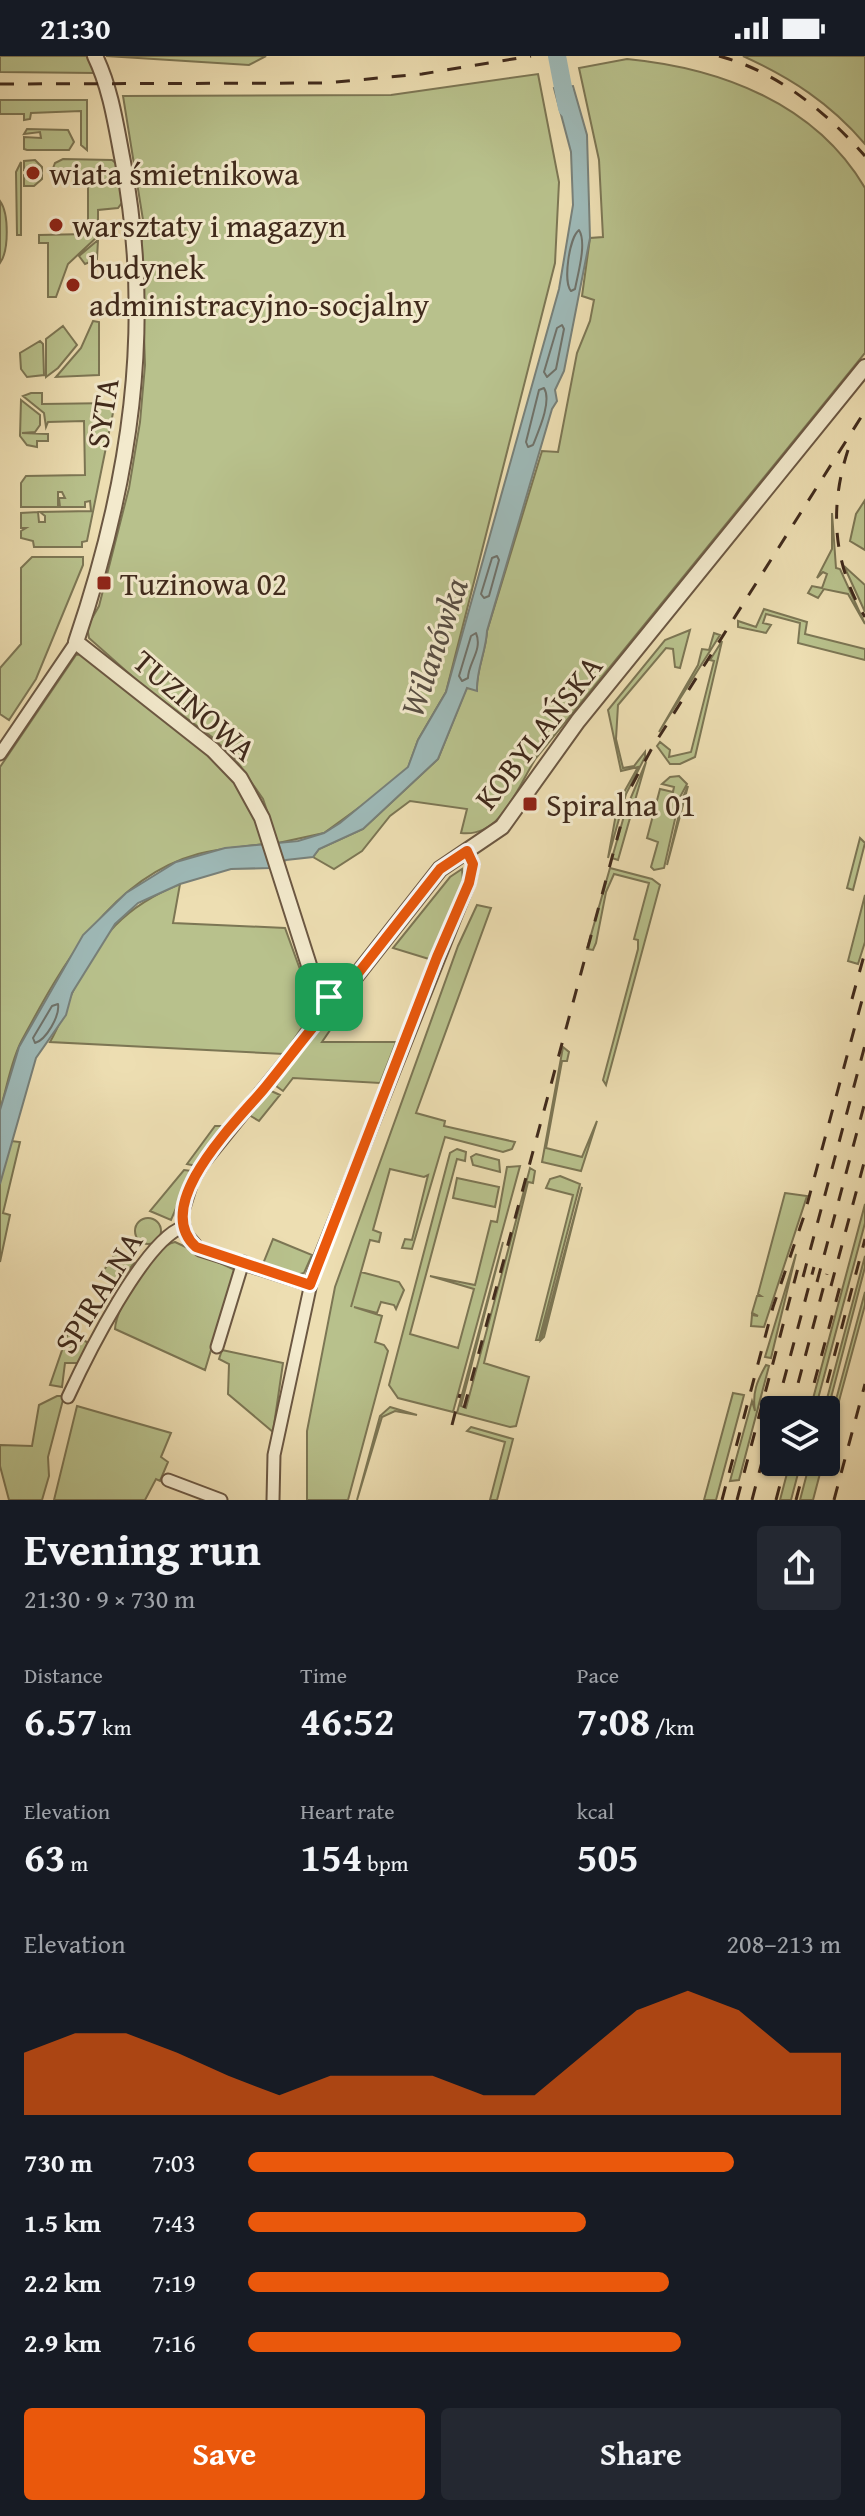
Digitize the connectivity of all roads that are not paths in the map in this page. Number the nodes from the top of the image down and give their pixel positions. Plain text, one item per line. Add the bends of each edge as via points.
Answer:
1 (95, 56) edge
2 (865, 367) edge
3 (76, 642) junction
4 (0, 754) edge
5 (467, 851) junction
6 (329, 997) junction
7 (183, 1227) junction
8 (243, 1262) junction
9 (310, 1285) junction
10 (217, 1347) dead end
11 (68, 1397) dead end
12 (168, 1480) dead end
13 (221, 1500) edge
14 (273, 1500) edge

1 - 3 street, SYTA via 110,98 135,230 137,363 109,536
2 - 5 street, KOBYLAŃSKA via 578,721 502,827
3 - 4 street, SYTA
3 - 6 street, TUZINOWA via 227,762 253,798 315,984
5 - 6 street, SPIRALNA via 440,869 345,990
5 - 9 street, KOBYLAŃSKA via 473,864 469,883
6 - 7 street, SPIRALNA via 318,1021 198,1170 186,1195
7 - 8 street via 200,1250
7 - 11 street, SPIRALNA via 164,1237 129,1282
8 - 9 street
8 - 10 street
9 - 14 street, KOBYLAŃSKA via 274,1455
12 - 13 street

